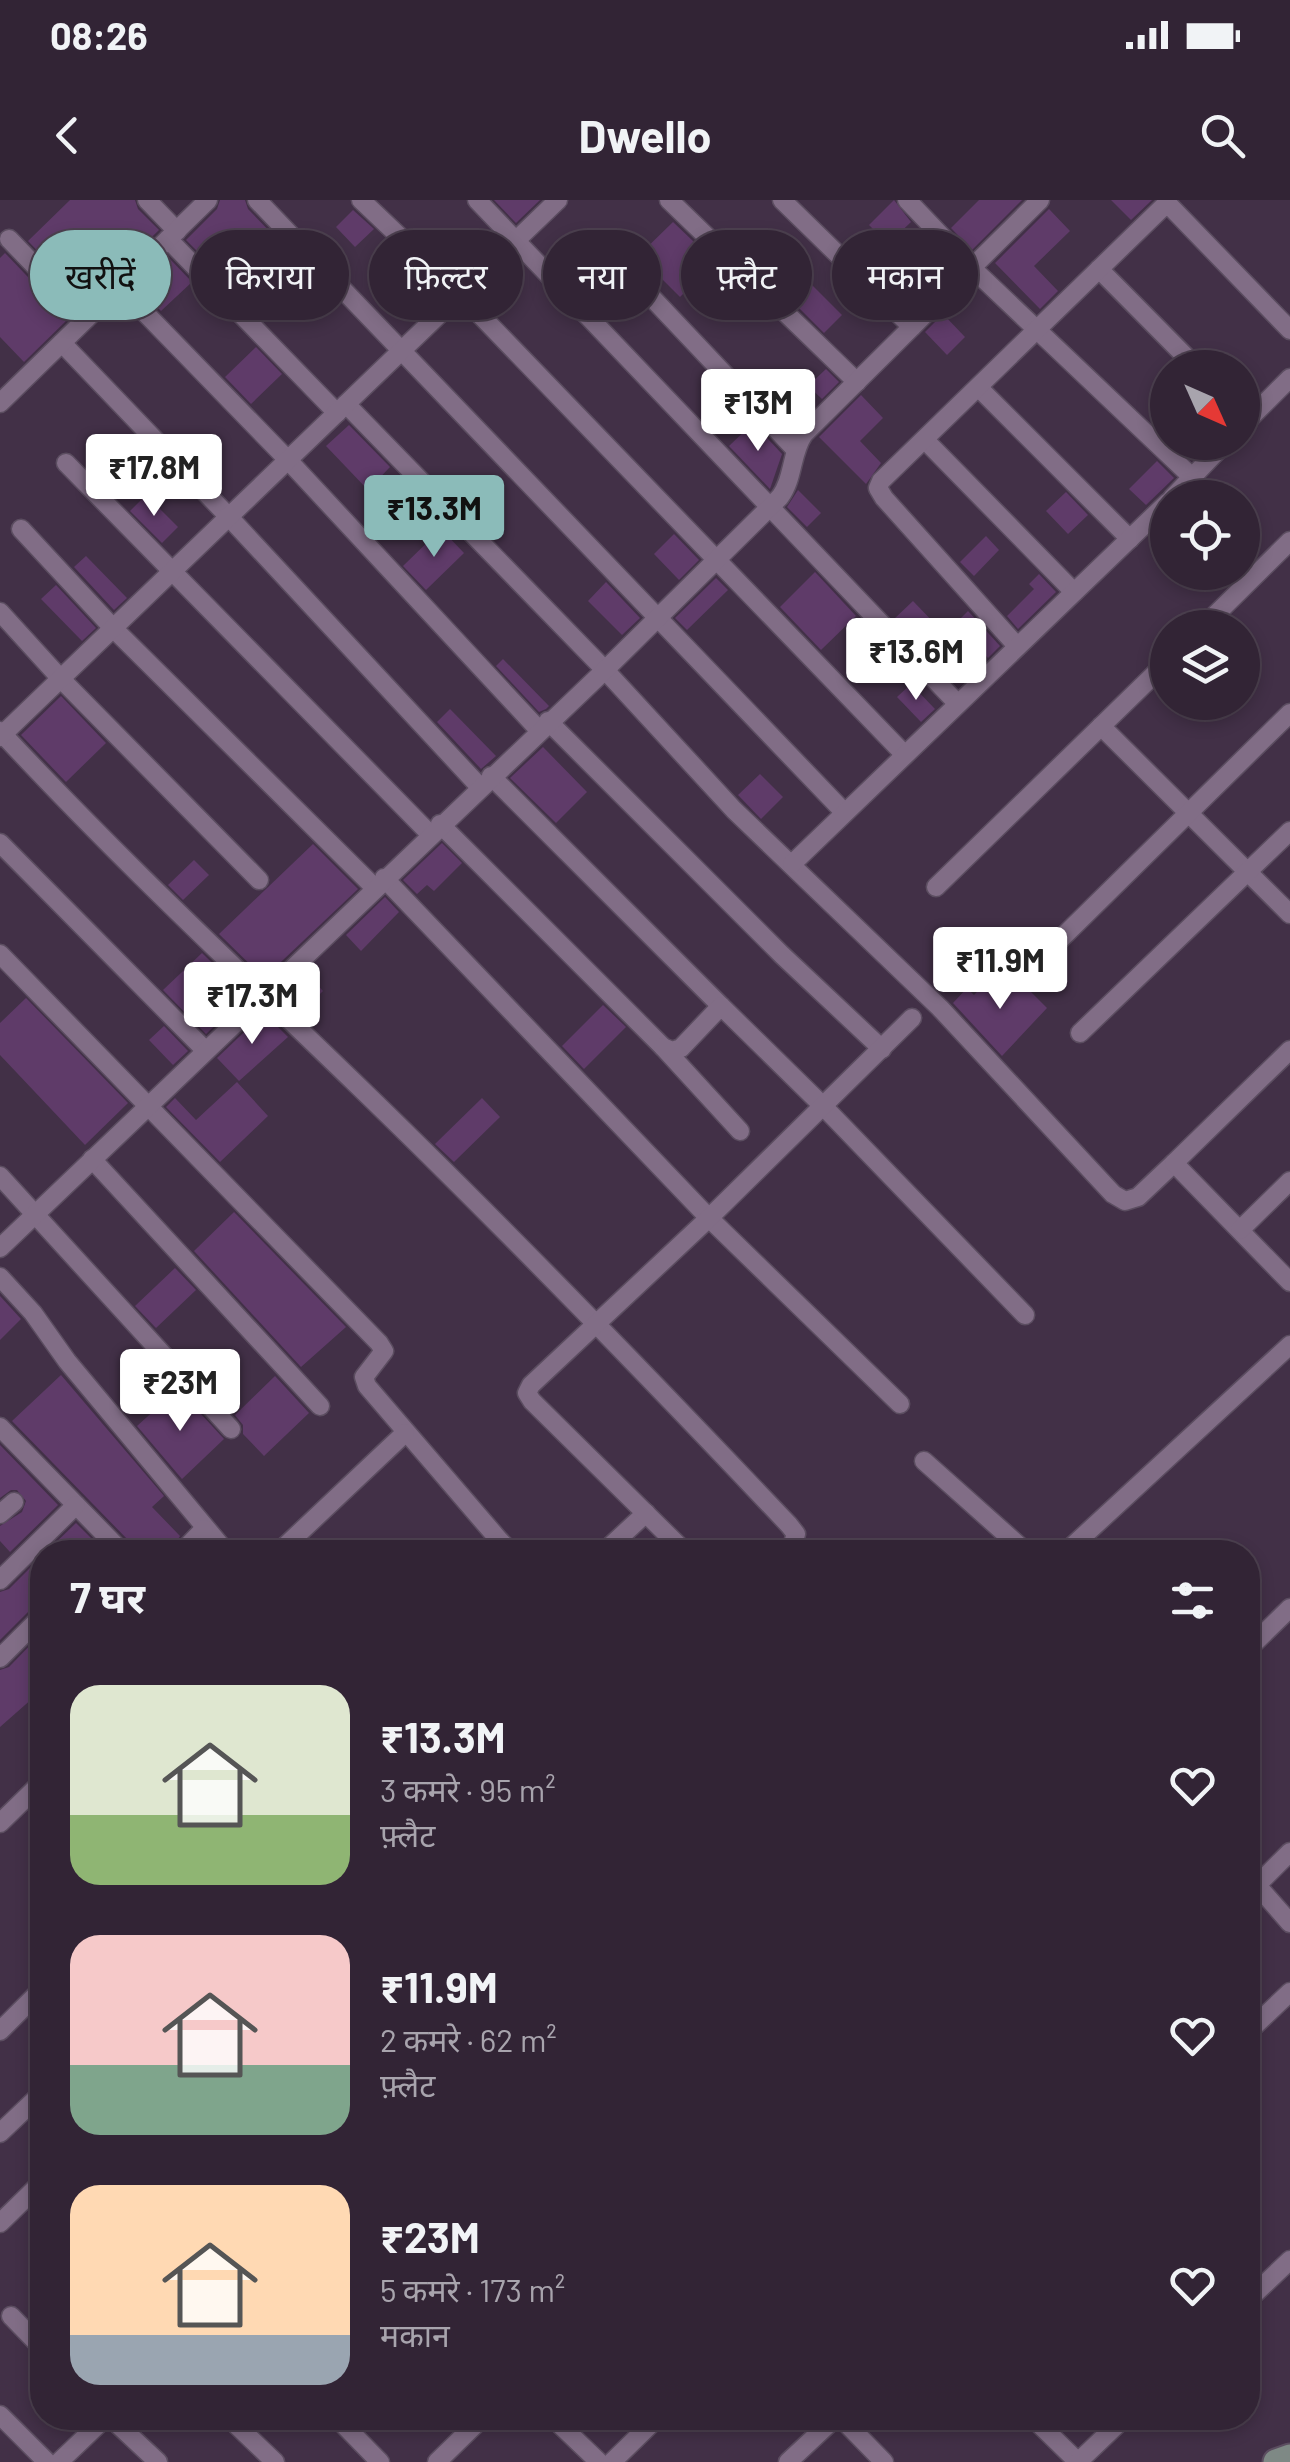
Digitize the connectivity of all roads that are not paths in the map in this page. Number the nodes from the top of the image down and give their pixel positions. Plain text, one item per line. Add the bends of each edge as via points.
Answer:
1 (148, 200) edge
2 (208, 200) edge
3 (257, 200) edge
4 (361, 200) edge
5 (477, 200) edge
6 (558, 200) edge
7 (669, 200) edge
8 (782, 200) edge
9 (1040, 200) edge
10 (909, 201) edge
11 (393, 230) edge
12 (505, 230) edge
13 (936, 230) edge
14 (523, 233) edge
15 (172, 234) junction
16 (9, 239) dead end
17 (523, 249) edge
18 (30, 261) edge
19 (978, 262) edge
20 (1099, 269) junction
21 (978, 274) edge
22 (661, 307) edge
23 (85, 320) edge
24 (152, 320) edge
25 (433, 320) edge
26 (485, 320) edge
27 (919, 320) edge
28 (912, 327) junction
29 (1036, 330) junction
30 (1290, 330) edge
31 (62, 343) junction
32 (402, 350) junction
33 (1180, 350) edge
34 (1290, 378) edge
35 (857, 382) junction
36 (978, 388) junction
37 (0, 403) edge
38 (1260, 405) edge
39 (341, 409) junction
40 (924, 440) junction
41 (796, 450) junction
42 (288, 460) junction
43 (1209, 460) edge
44 (66, 463) dead end
45 (1192, 477) junction
46 (1189, 480) edge
47 (769, 507) junction
48 (229, 516) junction
49 (1150, 520) edge
50 (21, 529) dead end
51 (1130, 539) junction
52 (1290, 540) edge
53 (715, 561) junction
54 (172, 571) junction
55 (1074, 592) junction
56 (1220, 610) edge
57 (0, 612) edge
58 (657, 616) junction
59 (114, 628) junction
60 (1016, 646) junction
61 (604, 670) junction
62 (1150, 678) edge
63 (61, 679) junction
64 (957, 703) junction
65 (1290, 713) edge
66 (544, 725) junction
67 (1101, 726) junction
68 (1, 734) edge
69 (904, 754) junction
70 (485, 781) junction
71 (844, 812) junction
72 (1188, 812) junction
73 (435, 829) junction
74 (1290, 831) edge
75 (0, 842) edge
76 (792, 864) junction
77 (1248, 872) junction
78 (258, 880) dead end
79 (379, 883) junction
80 (936, 886) dead end
81 (1290, 913) edge
82 (0, 954) edge
83 (1023, 976) dead end
84 (262, 996) junction
85 (721, 1006) junction
86 (912, 1018) dead end
87 (1080, 1033) dead end
88 (663, 1047) junction
89 (882, 1049) junction
90 (205, 1050) junction
91 (1290, 1050) edge
92 (148, 1105) junction
93 (824, 1106) junction
94 (740, 1132) dead end
95 (92, 1159) junction
96 (1174, 1163) junction
97 (0, 1176) edge
98 (1290, 1181) edge
99 (35, 1214) junction
100 (709, 1218) junction
101 (1240, 1230) junction
102 (0, 1248) edge
103 (0, 1277) edge
104 (1290, 1282) edge
105 (1025, 1315) dead end
106 (598, 1324) junction
107 (1290, 1345) edge
108 (900, 1404) dead end
109 (320, 1406) dead end
110 (0, 1428) edge
111 (230, 1429) dead end
112 (405, 1432) junction
113 (924, 1461) dead end
114 (76, 1506) junction
115 (646, 1512) junction
116 (204, 1530) junction
117 (41, 1540) edge
118 (105, 1540) edge
119 (194, 1540) edge
120 (214, 1540) edge
121 (292, 1540) edge
122 (493, 1540) edge
123 (617, 1540) edge
124 (673, 1540) edge
125 (796, 1540) edge
126 (1013, 1540) edge
127 (1079, 1540) edge
128 (30, 1551) edge
129 (0, 1580) edge
130 (1290, 1608) edge
131 (30, 1628) edge
132 (1260, 1637) edge
133 (0, 1658) edge
134 (30, 1794) edge
135 (0, 1823) edge
136 (1290, 1852) edge
137 (1260, 1877) edge
138 (1260, 1894) edge
139 (1290, 1923) edge
140 (1290, 1992) edge
141 (30, 2001) edge
142 (1260, 2021) edge
143 (0, 2030) edge
144 (30, 2104) edge
145 (0, 2134) edge
146 (30, 2194) edge
147 (0, 2224) edge
148 (1290, 2260) edge
149 (1260, 2289) edge
150 (12, 2316) dead end
151 (30, 2335) edge
152 (0, 2415) edge
153 (95, 2430) edge
154 (122, 2430) edge
155 (242, 2430) edge
156 (348, 2430) edge
157 (470, 2430) edge
158 (566, 2430) edge
159 (645, 2430) edge
160 (824, 2430) edge
161 (851, 2430) edge
162 (1045, 2430) edge
163 (1111, 2430) edge
164 (1290, 2457) edge
165 (47, 2462) edge
166 (59, 2462) edge
167 (158, 2462) edge
168 (275, 2462) edge
169 (380, 2462) edge
170 (438, 2462) edge
171 (599, 2462) edge
172 (612, 2462) edge
173 (788, 2462) edge
174 (884, 2462) edge
175 (1078, 2462) edge
176 (1276, 2462) edge

1 - 15 street
2 - 15 street
3 - 32 street
4 - 11 street
5 - 12 street
6 - 14 street
7 - 35 street
8 - 28 street
9 - 19 street
10 - 13 street
15 - 39 street
16 - 18 street
17 - 47 street
20 - 29 street
20 - 30 street via 1167,203
20 - 33 street
21 - 29 street
22 - 41 street
23 - 31 street
24 - 42 street
25 - 32 street
26 - 53 street
27 - 28 street
28 - 35 street
29 - 36 street
29 - 45 street
31 - 37 street
31 - 48 street
32 - 39 street
32 - 58 street
34 - 38 street
35 - 41 street
36 - 40 street
36 - 51 street
39 - 42 street
39 - 61 street
40 - 55 street
40 - 60 street via 878,488
41 - 47 street via 785,490
42 - 48 street
42 - 66 street
43 - 45 street
44 - 54 street
45 - 46 street
47 - 53 street
47 - 64 street
48 - 54 street
48 - 70 street
49 - 51 street
50 - 59 street
51 - 55 street
52 - 56 street
53 - 58 street
53 - 69 street
54 - 59 street
54 - 73 street
55 - 60 street
57 - 63 street
58 - 61 street
58 - 71 street
59 - 63 street
59 - 79 street
60 - 64 street
61 - 66 street
61 - 76 street
62 - 67 street
63 - 68 street
63 - 78 street
64 - 69 street
65 - 72 street
66 - 70 street
66 - 89 street
67 - 72 street
67 - 80 street
68 - 84 street
69 - 71 street
70 - 73 street
70 - 85 street
71 - 76 street
72 - 77 street
72 - 83 street
73 - 79 street
73 - 88 street
74 - 77 street
75 - 90 street
76 - 96 street via 940,1008 1114,1194 1125,1202 1138,1196
77 - 81 street
77 - 87 street
79 - 84 street
79 - 100 street
82 - 92 street
84 - 90 street
84 - 106 street
85 - 88 street via 681,1048
85 - 93 street
86 - 89 street
88 - 94 street
89 - 93 street
90 - 92 street
91 - 96 street
92 - 95 street
92 - 112 street via 379,1343 384,1351 364,1378
93 - 100 street
93 - 105 street
95 - 99 street
95 - 109 street
96 - 101 street
97 - 99 street
98 - 101 street
99 - 102 street
99 - 111 street
100 - 106 street
100 - 108 street
101 - 104 street
103 - 116 street
106 - 115 street via 527,1394
106 - 125 street via 790,1525
107 - 127 street
110 - 114 street
112 - 121 street
112 - 122 street
113 - 126 street
114 - 117 street
114 - 118 street
115 - 123 street
115 - 124 street
116 - 119 street
116 - 120 street
128 - 129 street
130 - 132 street
131 - 133 street
134 - 135 street
136 - 137 street
138 - 139 street
140 - 142 street
141 - 143 street
144 - 145 street
146 - 147 street
148 - 149 street
150 - 151 street
152 - 165 street
153 - 166 street
154 - 167 street
155 - 168 street
156 - 169 street
157 - 170 street
158 - 171 street
159 - 172 street
160 - 173 street
161 - 174 street
162 - 175 street
163 - 175 street
164 - 176 street

